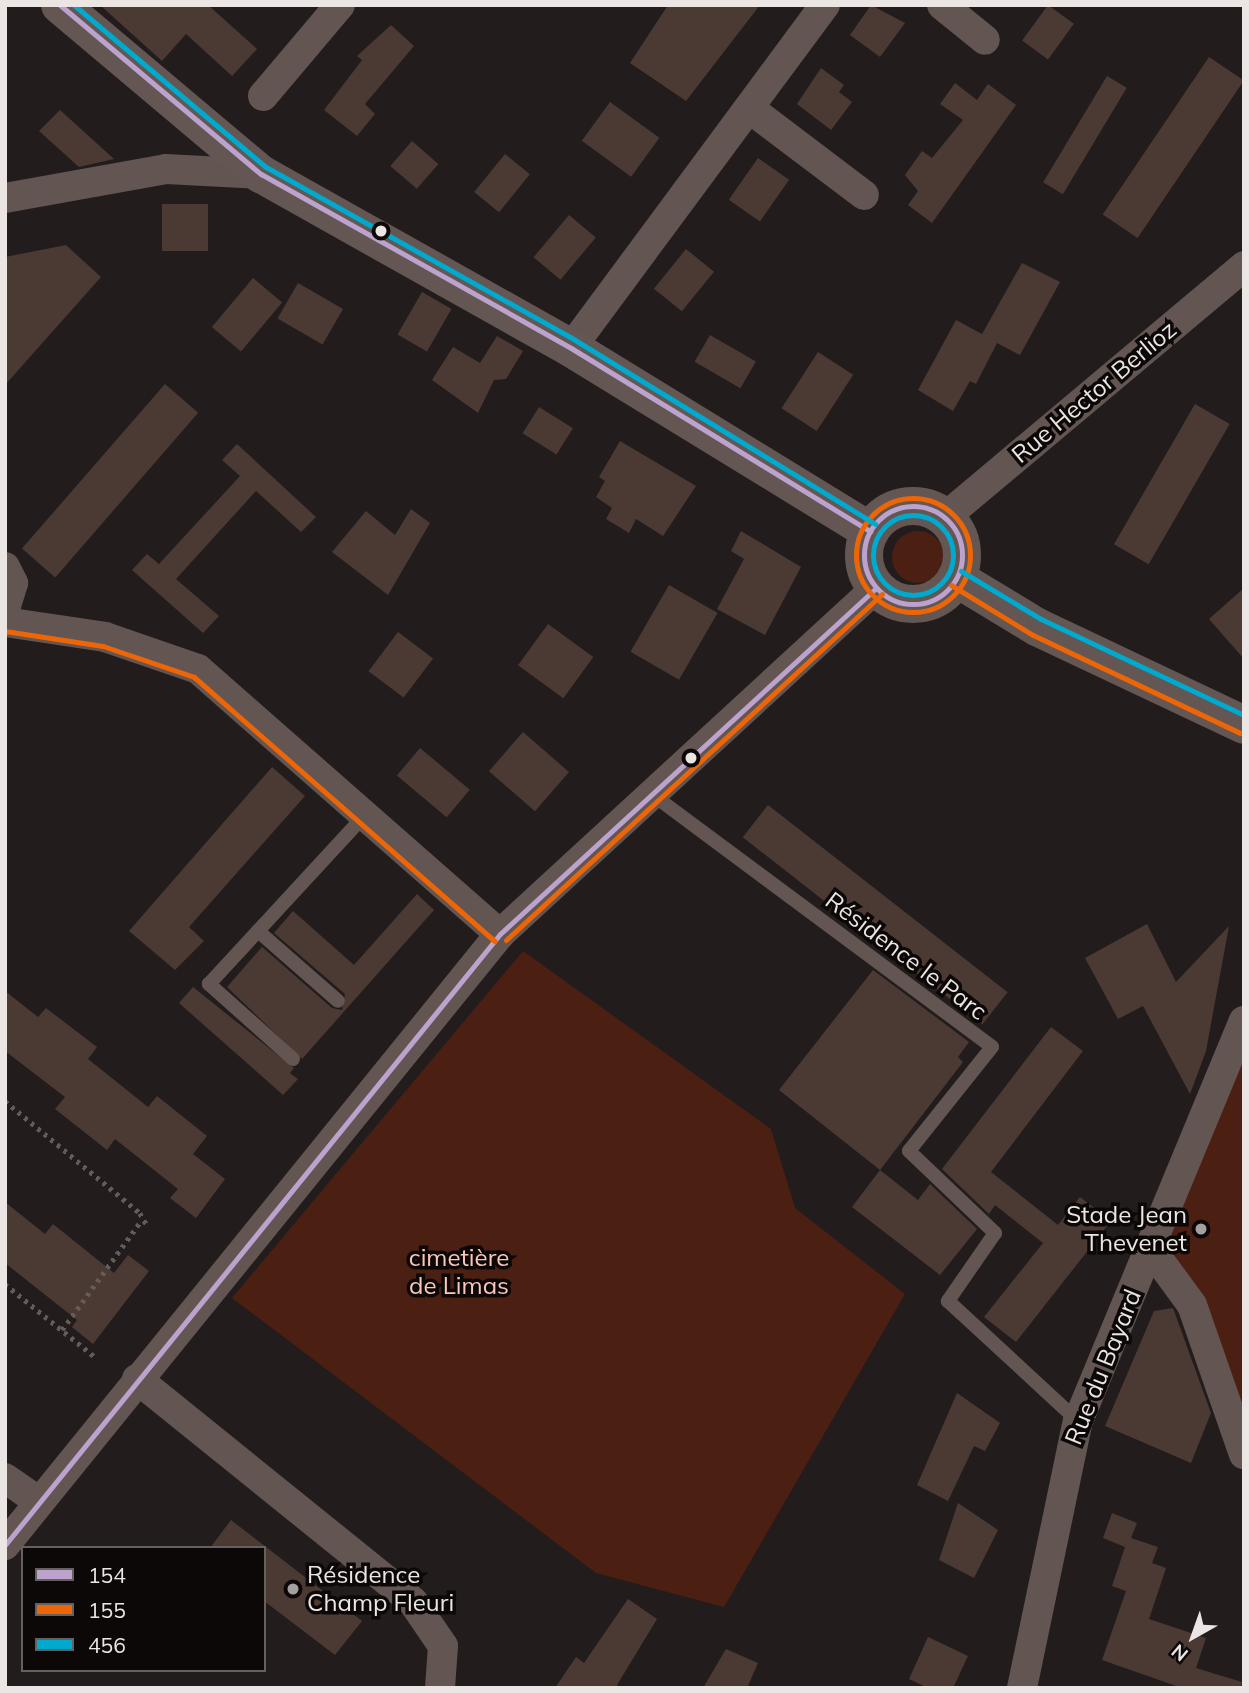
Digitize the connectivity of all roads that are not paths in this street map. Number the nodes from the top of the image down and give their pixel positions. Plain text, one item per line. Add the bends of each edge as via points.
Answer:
1 (60, 5) edge
2 (340, 5) edge
3 (825, 5) edge
4 (942, 5) edge
5 (985, 40) dead end
6 (263, 96) dead end
7 (748, 108) junction
8 (261, 174) junction
9 (864, 195) dead end
10 (5, 198) edge
11 (1244, 266) edge
12 (571, 348) junction
13 (944, 518) junction
14 (870, 531) junction
15 (5, 567) edge
16 (956, 578) junction
17 (876, 588) junction
18 (5, 609) edge
19 (5, 622) edge
20 (1240, 721) edge
21 (653, 795) junction
22 (365, 815) junction
23 (258, 931) junction
24 (500, 934) junction
25 (338, 1001) dead end
26 (1244, 1021) edge
27 (293, 1059) dead end
28 (1151, 1248) junction
29 (137, 1379) junction
30 (1079, 1421) junction
31 (1244, 1454) edge
32 (5, 1478) edge
33 (38, 1501) junction
34 (5, 1545) edge
35 (440, 1688) edge
36 (1022, 1688) edge

1 - 8 main road
2 - 6 street
3 - 7 street
4 - 5 street
7 - 9 street
7 - 12 street
8 - 10 street via 166,169
8 - 12 main road
11 - 13 street, Rue Hector Berlioz
12 - 14 main road
13 - 14 main road via 904,506
13 - 16 main road via 961,546
14 - 17 main road via 864,560
15 - 18 street via 13,583
16 - 17 main road via 919,604 903,603
16 - 20 main road via 1037,627
17 - 21 street
19 - 22 street via 105,637 198,668
21 - 24 street
21 - 30 lane, Résidence le Parc via 992,1048 909,1152 995,1233 948,1301
22 - 23 lane
22 - 24 street
23 - 25 lane
23 - 27 lane via 209,984
24 - 29 street
26 - 28 street, Rue du Bayard
28 - 30 street, Rue du Bayard
28 - 31 street via 1192,1305
29 - 33 street
29 - 35 street via 413,1602 443,1646
30 - 36 street, Rue du Bayard
32 - 33 street
33 - 34 street

